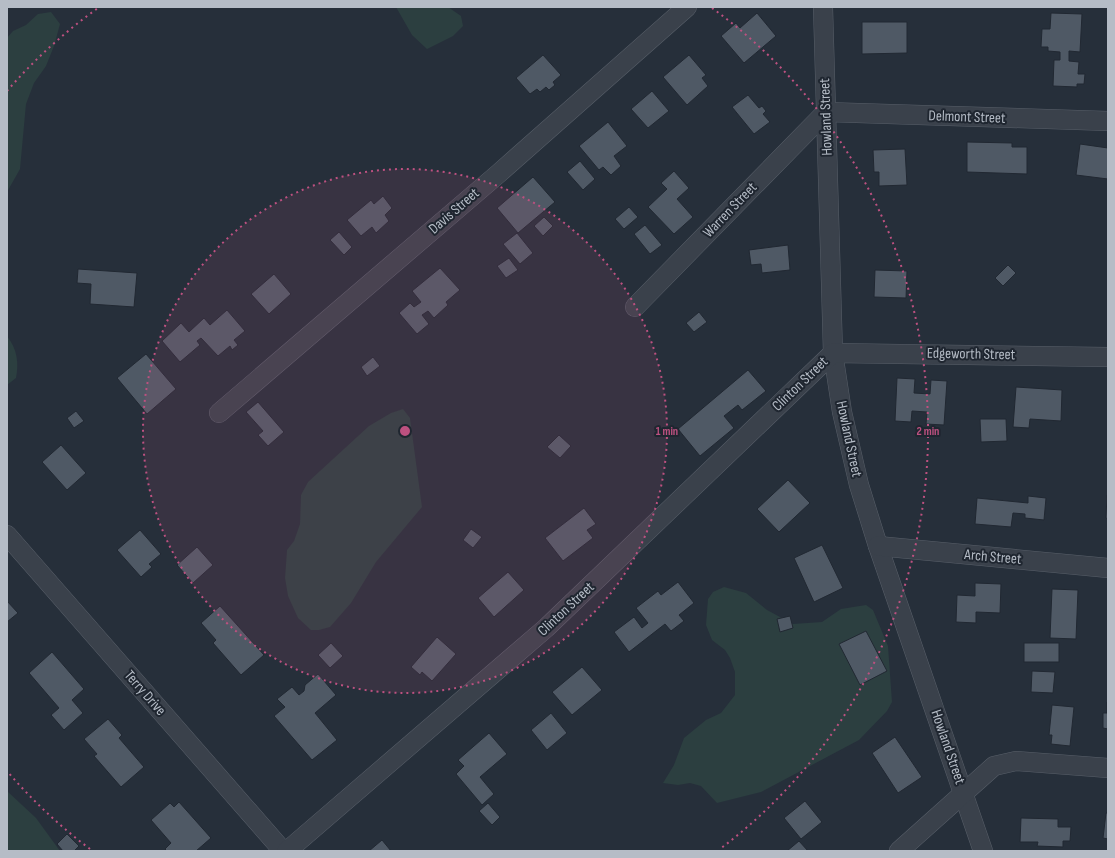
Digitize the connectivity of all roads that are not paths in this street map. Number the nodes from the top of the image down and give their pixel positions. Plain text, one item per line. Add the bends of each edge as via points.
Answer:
1 (686, 7) edge
2 (823, 7) edge
3 (826, 112) junction
4 (1108, 121) edge
5 (634, 308) dead end
6 (1108, 342) edge
7 (833, 353) junction
8 (1101, 356) edge
9 (219, 413) dead end
10 (7, 535) edge
11 (878, 546) junction
12 (1108, 568) edge
13 (1108, 768) edge
14 (964, 794) junction
15 (283, 851) edge
16 (287, 851) edge
17 (899, 851) edge
18 (983, 851) edge

1 - 9 street, Davis Street via 498,174
2 - 3 street, Howland Street
3 - 4 street, Delmont Street
3 - 5 street, Warren Street
3 - 7 street, Howland Street
6 - 8 street
7 - 8 street, Edgeworth Street
7 - 11 street, Howland Street via 850,448
7 - 16 street, Clinton Street via 546,628
10 - 15 street, Terry Drive
11 - 12 street, Arch Street
11 - 14 street, Howland Street
13 - 14 street via 1030,761 1004,763 994,766
14 - 17 street
14 - 18 street, Howland Street

